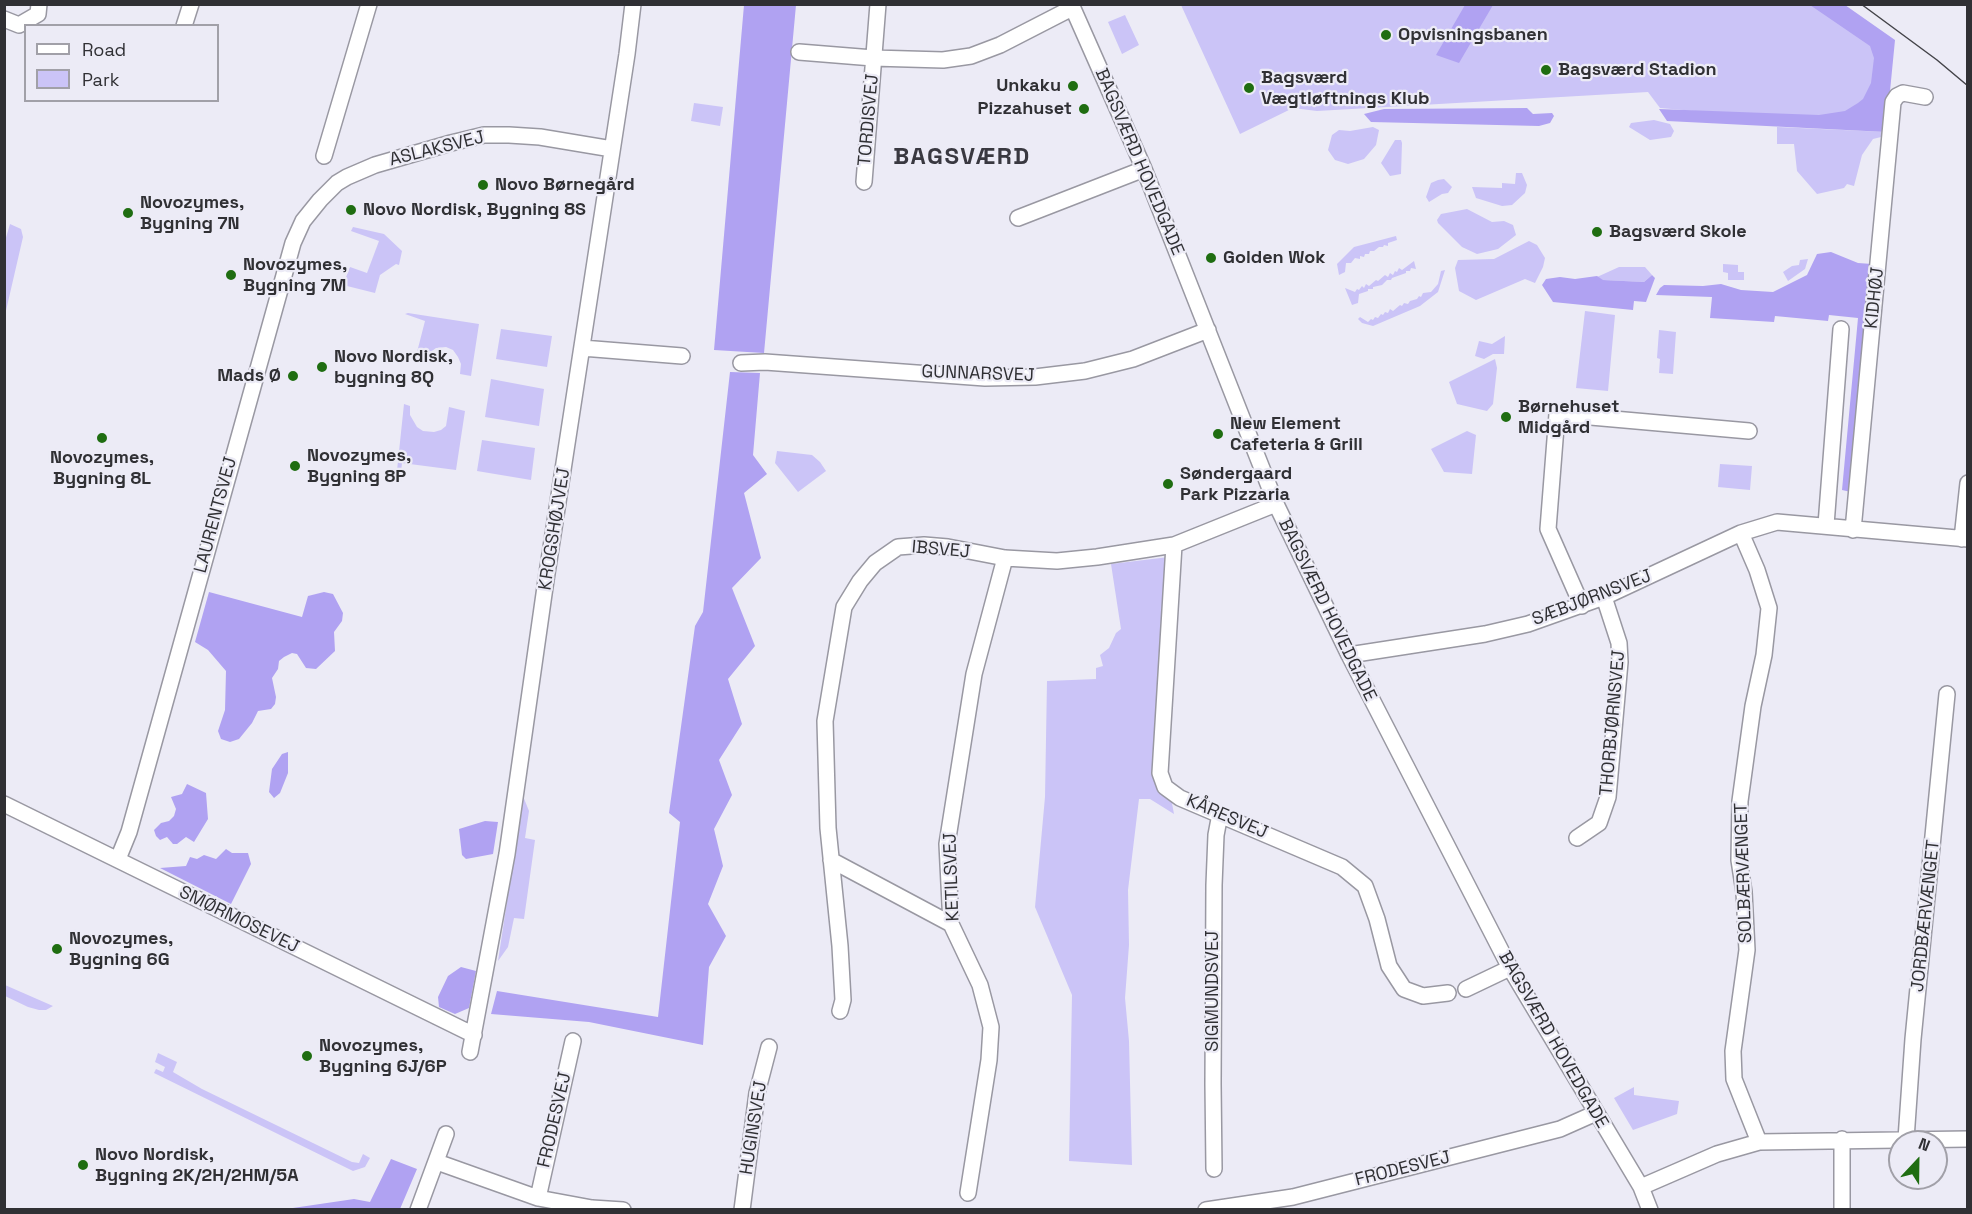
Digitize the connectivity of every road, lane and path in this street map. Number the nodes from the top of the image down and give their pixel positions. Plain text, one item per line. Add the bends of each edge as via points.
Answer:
1 (39, 4) edge
2 (191, 4) edge
3 (369, 4) edge
4 (633, 4) edge
5 (878, 4) edge
6 (1071, 6) edge
7 (4, 19) edge
8 (185, 24) edge
9 (799, 52) dead end
10 (873, 58) junction
11 (1925, 97) dead end
12 (612, 148) junction
13 (324, 156) dead end
14 (1144, 169) junction
15 (864, 182) dead end
16 (337, 183) joint
17 (1018, 218) dead end
18 (1841, 328) dead end
19 (1208, 330) junction
20 (582, 348) junction
21 (682, 356) dead end
22 (741, 363) dead end
23 (1749, 431) dead end
24 (1968, 483) edge
25 (1276, 504) junction
26 (1826, 525) junction
27 (1853, 530) junction
28 (1741, 533) junction
29 (1965, 539) edge
30 (1174, 545) junction
31 (1005, 558) junction
32 (1604, 597) junction
33 (1582, 606) junction
34 (1349, 655) junction
35 (1947, 694) dead end
36 (4, 804) edge
37 (1220, 814) junction
38 (1577, 838) dead end
39 (118, 859) junction
40 (831, 860) junction
41 (951, 924) junction
42 (1510, 968) junction
43 (1466, 989) dead end
44 (1448, 993) dead end
45 (840, 1011) dead end
46 (474, 1035) junction
47 (573, 1041) dead end
48 (769, 1047) dead end
49 (470, 1052) dead end
50 (1596, 1113) junction
51 (1907, 1130) edge
52 (446, 1134) dead end
53 (1842, 1139) junction
54 (1888, 1139) edge
55 (1948, 1139) edge
56 (1968, 1139) edge
57 (1760, 1142) junction
58 (437, 1162) junction
59 (1214, 1169) dead end
60 (1641, 1187) junction
61 (968, 1193) dead end
62 (538, 1198) junction
63 (418, 1209) edge
64 (622, 1209) edge
65 (742, 1209) edge
66 (1206, 1209) edge
67 (1650, 1209) edge
68 (1842, 1209) edge

1 - 7 street via 38,14 19,26
2 - 8 street
3 - 13 street
4 - 12 street, KROGSHØJVEJ
5 - 10 street, TORDISVEJ
6 - 10 street, TORDISVEJ via 1000,45 971,56 944,60
6 - 14 street, BAGSVÆRD HOVEDGADE
9 - 10 street, TORDISVEJ
10 - 15 street, TORDISVEJ
11 - 27 street, KIDHØJ via 1903,93 1893,102
12 - 16 street, ASLAKSVEJ via 540,137 484,135 375,165
12 - 20 street, KROGSHØJVEJ
14 - 17 street
14 - 19 street, BAGSVÆRD HOVEDGADE
16 - 39 street, LAURENTSVEJ via 303,221 293,243 129,832
18 - 26 street
19 - 22 street, GUNNARSVEJ via 1133,359 1085,371 1035,377 985,378
19 - 25 street, BAGSVÆRD HOVEDGADE
20 - 21 street
20 - 46 street, KROGSHØJVEJ via 507,854
23 - 33 street via 1557,414 1548,529
24 - 29 street, SÆBJØRNSVEJ
25 - 30 street, IBSVEJ
25 - 34 street, BAGSVÆRD HOVEDGADE
26 - 27 street, SÆBJØRNSVEJ
26 - 28 street, SÆBJØRNSVEJ via 1777,522
27 - 29 street, SÆBJØRNSVEJ
28 - 32 street, SÆBJØRNSVEJ
28 - 57 street, SOLBÆRVÆNGET via 1769,608 1740,801 1739,860 1747,950 1732,1051 1734,1079
30 - 31 street, IBSVEJ via 1057,561
30 - 37 street, KÅRESVEJ via 1160,773 1164,787 1180,798
31 - 40 street, IBSVEJ via 939,546 898,547 875,563 844,607 825,721
31 - 41 street, KETILSVEJ via 974,674 947,844
32 - 33 street, SÆBJØRNSVEJ
32 - 38 street, THORBJØRNSVEJ via 1620,643 1608,797 1599,822
33 - 34 street, SÆBJØRNSVEJ via 1485,634
34 - 42 street, BAGSVÆRD HOVEDGADE
35 - 51 street, JORDBÆRVÆNGET
36 - 39 street, SMØRMOSEVEJ
37 - 44 street, KÅRESVEJ via 1342,867 1365,886 1389,966 1404,988 1423,996
37 - 59 street, SIGMUNDSVEJ via 1214,885
39 - 46 street, SMØRMOSEVEJ
40 - 41 street
40 - 45 street, IBSVEJ via 840,946
41 - 61 street, KETILSVEJ via 980,985 991,1027
42 - 43 street
42 - 50 street, BAGSVÆRD HOVEDGADE
46 - 49 street, KROGSHØJVEJ
47 - 62 street, FRODESVEJ
48 - 65 street, HUGINSVEJ via 757,1093
50 - 60 street, BAGSVÆRD HOVEDGADE
50 - 66 street, FRODESVEJ via 1560,1129 1293,1197
52 - 58 street
53 - 54 street
53 - 57 street
53 - 68 street
55 - 56 street
57 - 60 street via 1717,1154
58 - 62 street
58 - 63 street
60 - 67 street, BAGSVÆRD HOVEDGADE
62 - 64 street

